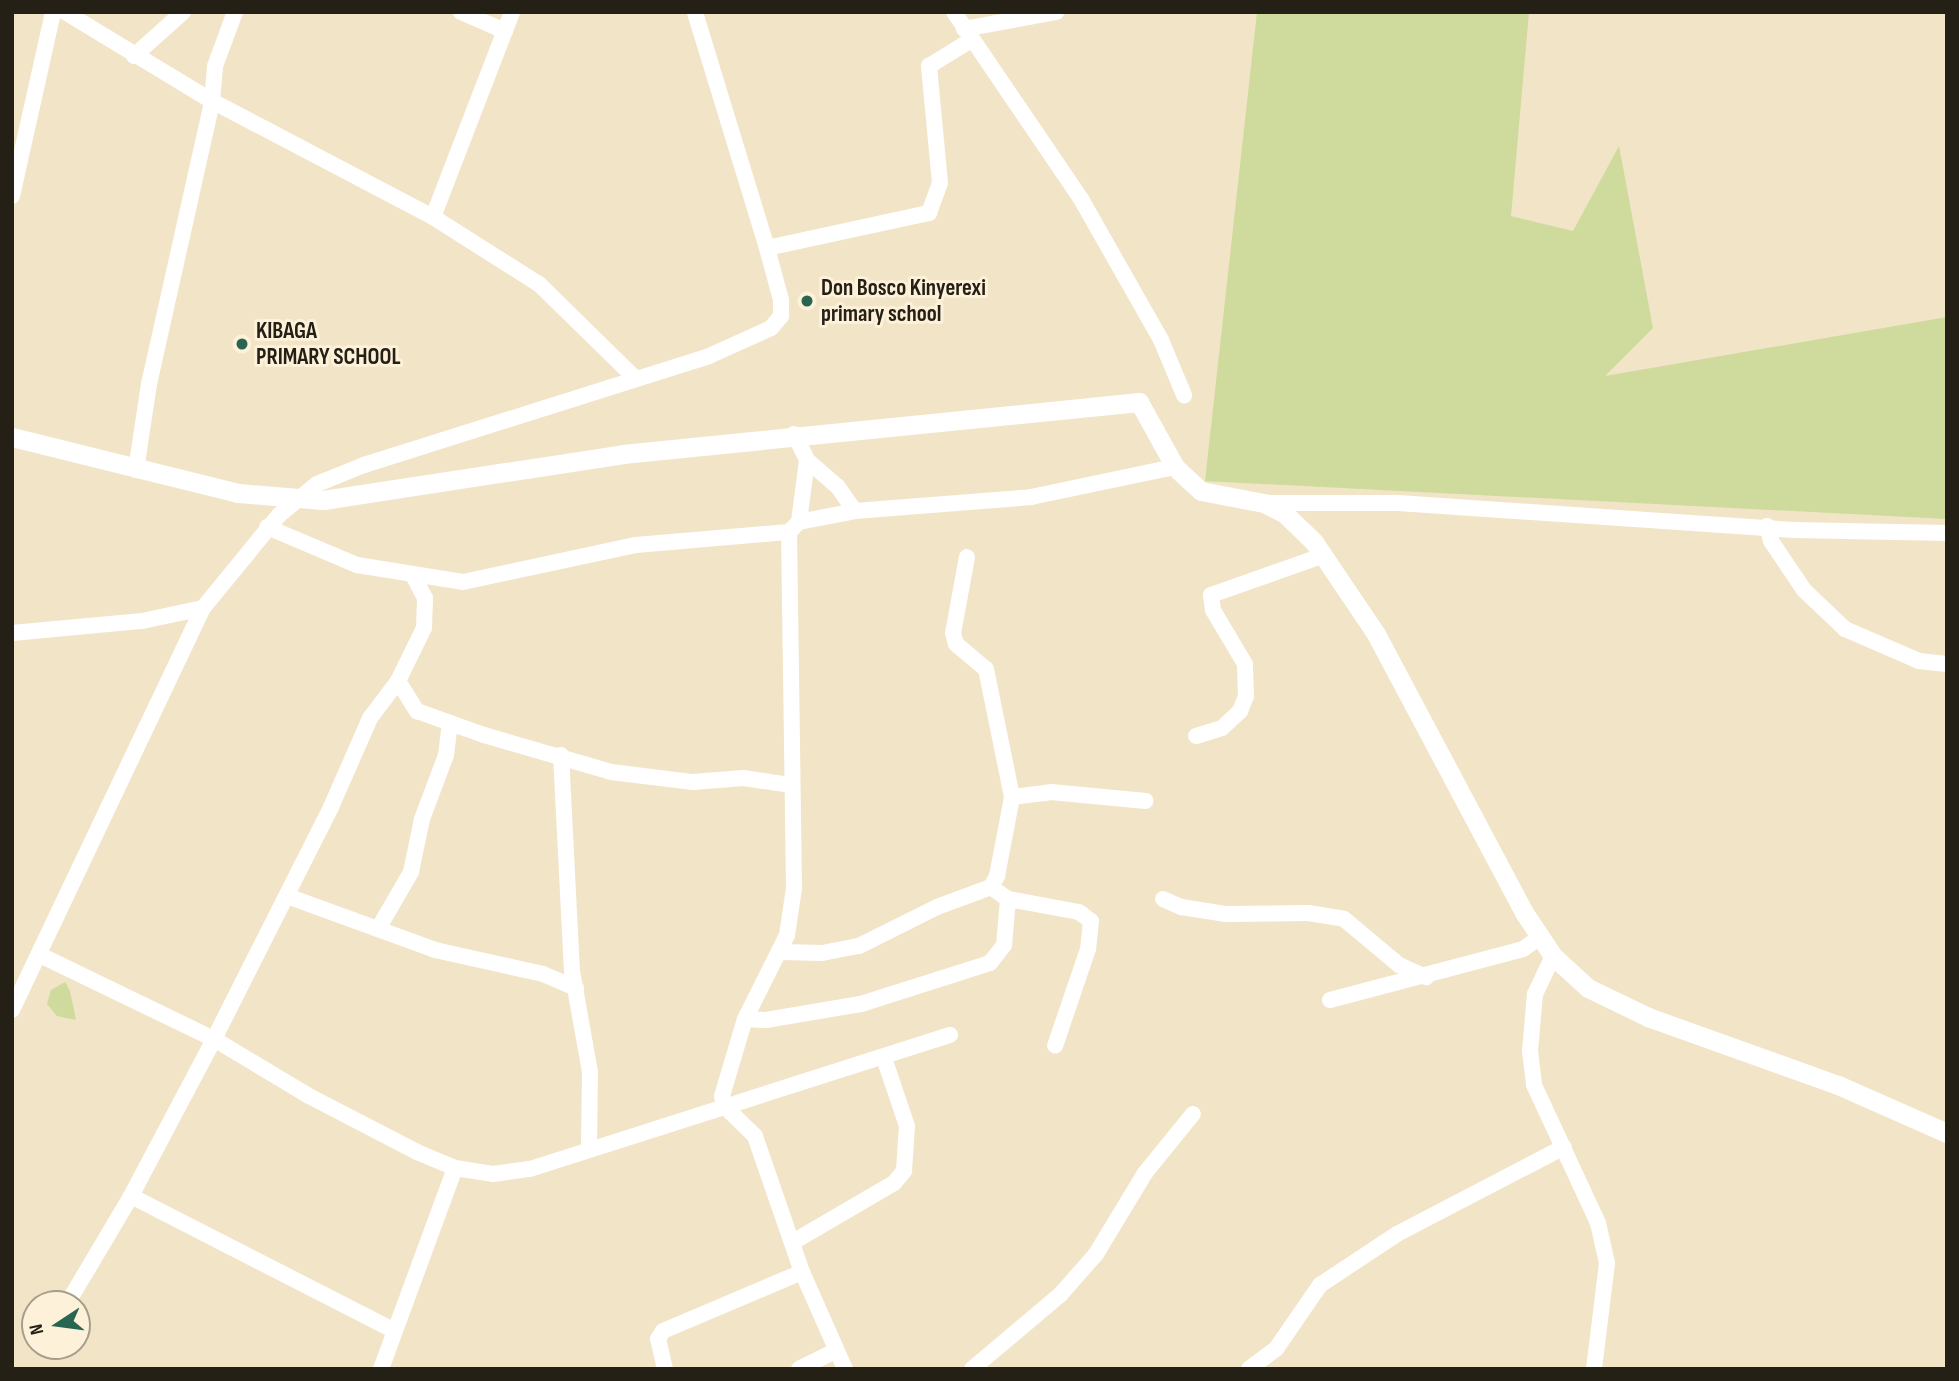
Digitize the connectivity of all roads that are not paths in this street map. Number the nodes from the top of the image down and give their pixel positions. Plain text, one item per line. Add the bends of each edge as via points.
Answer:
1 (53, 12) edge
2 (65, 12) edge
3 (183, 12) edge
4 (235, 12) edge
5 (461, 12) edge
6 (512, 12) edge
7 (695, 12) edge
8 (954, 12) edge
9 (1056, 12) edge
10 (505, 31) junction
11 (967, 35) junction
12 (134, 56) junction
13 (212, 101) junction
14 (12, 196) edge
15 (433, 217) junction
16 (767, 248) junction
17 (634, 377) junction
18 (1184, 395) dead end
19 (794, 434) junction
20 (12, 437) edge
21 (807, 460) junction
22 (1175, 467) junction
23 (136, 470) junction
24 (298, 499) junction
25 (1264, 503) junction
26 (855, 511) junction
27 (1767, 526) junction
28 (267, 527) junction
29 (794, 527) junction
30 (1947, 534) edge
31 (1322, 556) junction
32 (967, 557) dead end
33 (413, 575) junction
34 (203, 608) junction
35 (12, 633) edge
36 (1947, 664) edge
37 (398, 681) junction
38 (450, 724) junction
39 (1196, 736) dead end
40 (561, 755) junction
41 (792, 785) junction
42 (1012, 797) junction
43 (1146, 801) dead end
44 (991, 887) junction
45 (287, 897) junction
46 (1008, 899) junction
47 (1163, 899) dead end
48 (378, 929) junction
49 (1540, 937) junction
50 (780, 952) junction
51 (42, 956) junction
52 (1553, 956) junction
53 (1426, 977) junction
54 (576, 988) junction
55 (1330, 1000) dead end
56 (12, 1010) edge
57 (745, 1019) junction
58 (950, 1035) dead end
59 (215, 1039) junction
60 (1055, 1046) dead end
61 (884, 1058) junction
62 (724, 1106) junction
63 (1192, 1114) dead end
64 (1947, 1133) edge
65 (589, 1147) junction
66 (1564, 1147) junction
67 (455, 1168) junction
68 (131, 1196) junction
69 (793, 1242) junction
70 (802, 1272) junction
71 (75, 1290) edge
72 (393, 1330) junction
73 (835, 1351) junction
74 (381, 1369) edge
75 (665, 1369) edge
76 (799, 1369) edge
77 (845, 1369) edge
78 (972, 1369) edge
79 (1249, 1369) edge
80 (1594, 1369) edge

1 - 14 street
2 - 12 street
3 - 12 street
4 - 13 street via 215,66
5 - 10 street
6 - 10 street
7 - 16 street
8 - 11 street
9 - 11 street
10 - 15 street
11 - 16 street via 929,66 940,183 929,213
11 - 18 street via 1081,199 1161,340
12 - 13 street
13 - 15 street
13 - 23 street via 149,384
15 - 17 street via 540,285
16 - 17 street via 782,308 771,328 709,356
17 - 24 street via 364,465 317,484
19 - 21 street
19 - 22 street via 1135,401 1142,405
19 - 24 street via 623,454 345,498
20 - 23 street
21 - 26 street via 838,487
21 - 29 street
22 - 25 street via 1201,491
22 - 26 street via 1031,497
23 - 24 street via 238,493
24 - 28 street
25 - 27 street via 1398,503
25 - 31 street via 1299,526
26 - 29 street
27 - 30 street
27 - 36 street via 1804,590 1845,629 1919,661
28 - 33 street via 357,565
28 - 34 street
29 - 33 street via 636,545 463,582
29 - 41 street
31 - 39 street via 1211,595 1213,610 1245,664 1246,696 1240,711 1222,728
31 - 49 street via 1376,634 1482,839
32 - 42 street via 953,632 956,644 986,669
33 - 37 street via 427,611 424,628
34 - 35 street via 142,621
34 - 51 street
37 - 38 street via 417,711
37 - 45 street via 370,718
38 - 40 street
38 - 48 street via 446,755 422,819 411,872
40 - 41 street via 611,772 694,782 743,778
40 - 54 street via 564,859
41 - 50 street via 794,888
42 - 43 street via 1051,792
42 - 44 street
44 - 46 street
44 - 50 street via 937,906 859,946 822,953
45 - 48 street
45 - 59 street
46 - 57 street via 1004,945 998,956 977,969 839,1009
46 - 60 street via 1079,912 1091,921 1088,950
47 - 53 street via 1181,907 1226,914 1308,913 1344,919 1399,965
48 - 54 street via 435,950 543,974
49 - 52 street
49 - 53 street via 1523,949
50 - 57 street
51 - 56 street
51 - 59 street
52 - 64 street via 1588,988 1648,1017 1838,1085
52 - 66 street via 1535,994 1530,1051 1534,1085
53 - 55 street
54 - 65 street via 590,1072
57 - 62 street via 724,1081
58 - 61 street
59 - 67 street via 309,1096
59 - 68 street
61 - 62 street
61 - 69 street via 907,1126 904,1171 894,1183
62 - 65 street
62 - 69 street via 755,1136
63 - 78 street via 1145,1173 1096,1254 1060,1295
65 - 67 street via 530,1169 492,1174
66 - 79 street via 1397,1234 1320,1285 1276,1349
66 - 80 street via 1598,1223 1607,1263
67 - 72 street
68 - 71 street
68 - 72 street
69 - 70 street
70 - 73 street
70 - 75 street via 663,1331 658,1339
72 - 74 street
73 - 76 street
73 - 77 street

